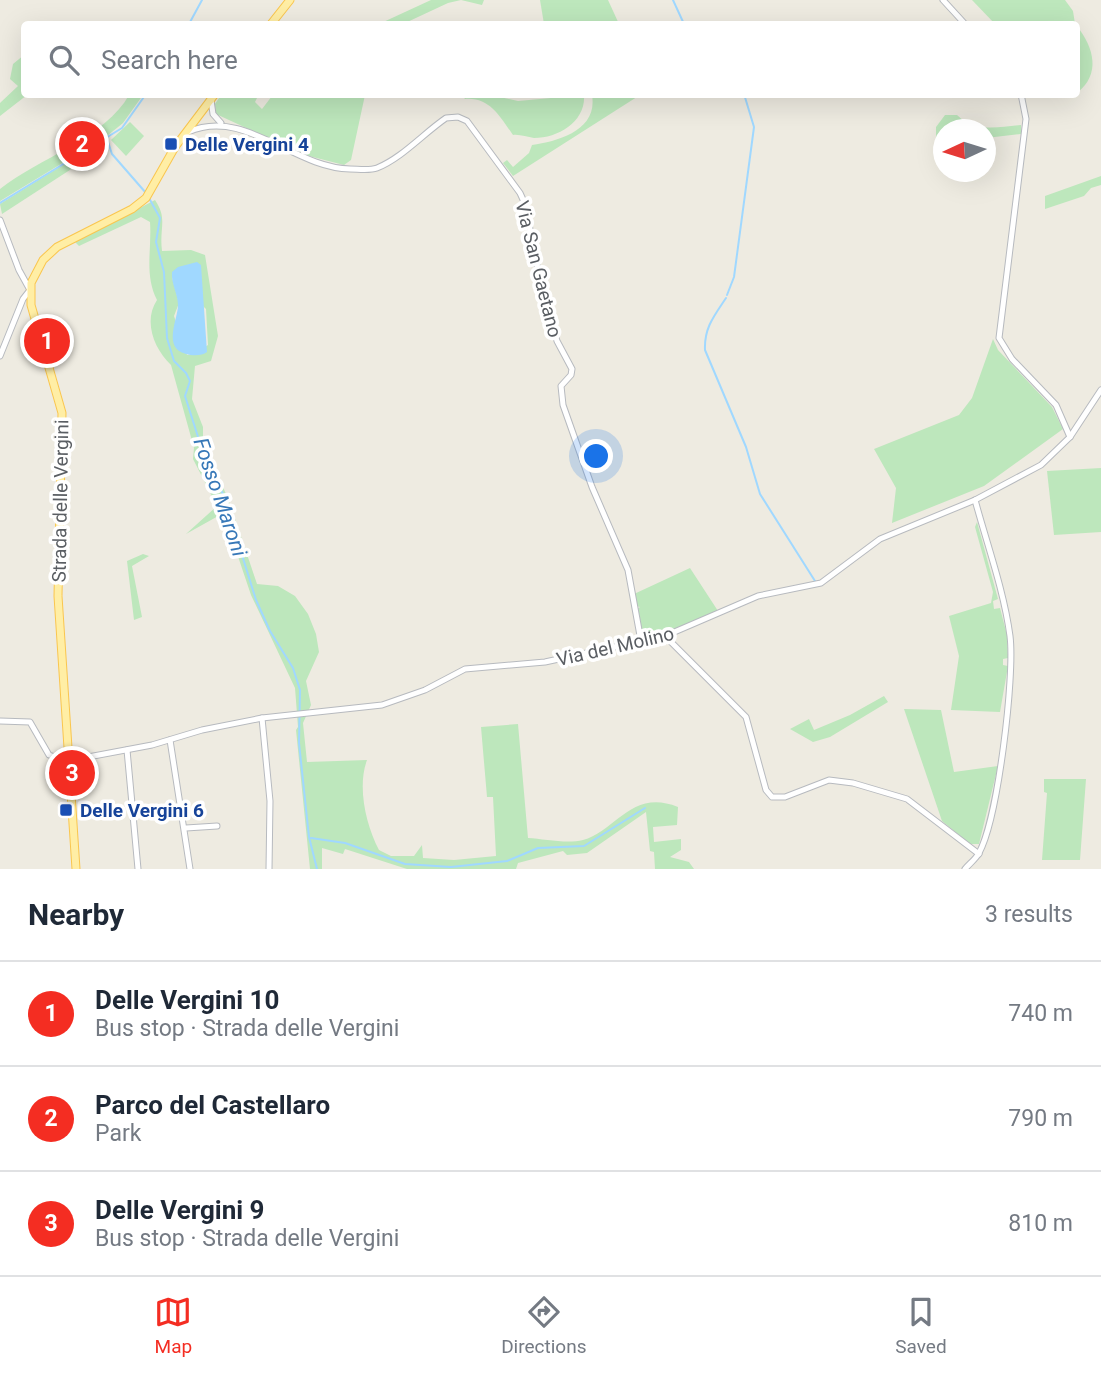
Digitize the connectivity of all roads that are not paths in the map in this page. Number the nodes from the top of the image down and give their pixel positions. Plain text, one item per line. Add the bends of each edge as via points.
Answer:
1 (290, 0) edge
2 (943, 0) edge
3 (273, 21) edge
4 (962, 21) edge
5 (212, 98) edge
6 (213, 98) edge
7 (1022, 98) edge
8 (200, 113) junction
9 (212, 114) junction
10 (221, 123) junction
11 (208, 125) junction
12 (185, 133) junction
13 (0, 220) edge
14 (30, 290) junction
15 (0, 356) edge
16 (1101, 390) edge
17 (1070, 437) junction
18 (975, 500) junction
19 (664, 636) junction
20 (641, 641) junction
21 (262, 718) junction
22 (0, 721) edge
23 (170, 740) junction
24 (127, 750) junction
25 (67, 761) junction
26 (217, 826) dead end
27 (186, 828) junction
28 (979, 853) junction
29 (76, 869) edge
30 (138, 869) edge
31 (190, 869) edge
32 (270, 869) edge
33 (965, 869) edge

1 - 3 main road
2 - 4 street
5 - 8 main road
6 - 9 street
7 - 17 street via 1026,119 999,338 1002,347 1056,405
8 - 9 street
8 - 11 street
8 - 12 main road
9 - 10 street, Via San Gaetano
10 - 11 street, Via San Gaetano
10 - 20 street, Via San Gaetano via 320,166 370,169 387,162 446,118 467,121 525,204 543,295 558,345 572,369 561,386 563,405 592,487 624,557
11 - 12 street, Via San Gaetano
12 - 14 main road via 142,202 49,253
13 - 14 street
14 - 15 street
14 - 25 main road, Strada delle Vergini via 62,413 58,580
16 - 17 street, Via del Molino
17 - 18 street, Via del Molino via 1041,465
18 - 19 street, Via del Molino via 880,539 821,583 758,596
18 - 28 street via 1011,649 1000,767
19 - 20 street, Via del Molino
19 - 28 street via 746,717 772,797 785,797 829,780 853,783 907,799
20 - 21 street, Via del Molino via 545,662 470,668 382,705
21 - 23 street, Via del Molino
21 - 32 street via 270,801
22 - 25 street via 30,722 49,755
23 - 24 street, Via del Molino
23 - 27 street
24 - 25 street, Via del Molino
24 - 30 street
25 - 29 main road, Strada delle Vergini
26 - 27 street
27 - 31 street
28 - 33 street

